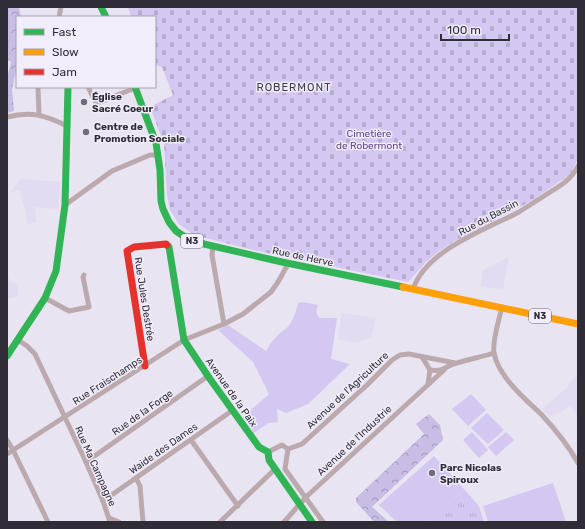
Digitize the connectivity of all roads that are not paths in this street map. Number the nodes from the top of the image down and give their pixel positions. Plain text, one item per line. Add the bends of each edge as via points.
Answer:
1 (101, 7) edge
2 (106, 16) edge
3 (38, 88) edge
4 (69, 88) edge
5 (88, 88) edge
6 (135, 88) edge
7 (39, 115) junction
8 (7, 117) edge
9 (67, 126) junction
10 (158, 155) junction
11 (578, 166) edge
12 (65, 205) junction
13 (213, 246) junction
14 (288, 264) junction
15 (84, 275) dead end
16 (412, 289) junction
17 (45, 298) junction
18 (502, 308) junction
19 (224, 324) junction
20 (578, 324) edge
21 (18, 340) junction
22 (184, 340) junction
23 (494, 353) junction
24 (7, 356) edge
25 (422, 357) junction
26 (455, 363) junction
27 (145, 366) junction
28 (430, 370) junction
29 (444, 370) junction
30 (208, 376) junction
31 (428, 384) junction
32 (233, 410) junction
33 (65, 418) junction
34 (7, 440) edge
35 (192, 440) junction
36 (288, 449) junction
37 (13, 450) junction
38 (268, 452) junction
39 (7, 454) edge
40 (86, 462) junction
41 (578, 463) edge
42 (275, 469) junction
43 (136, 478) junction
44 (306, 497) junction
45 (103, 501) junction
46 (299, 504) junction
47 (238, 506) junction
48 (110, 520) edge
49 (48, 522) edge
50 (119, 522) edge
51 (143, 522) edge
52 (220, 522) edge
53 (284, 522) edge
54 (312, 522) edge
55 (323, 522) edge

1 - 2 street
3 - 7 street
4 - 9 street
5 - 6 street via 95,101 100,102
6 - 10 street, Rue de Herve / N3 via 148,119
7 - 8 street via 23,113
7 - 9 street
9 - 12 street
10 - 12 street via 112,171
10 - 13 street, Rue de Herve / N3 via 161,201 169,222 176,231 191,241
11 - 16 street, Rue du Bassin via 574,174 560,186 520,211 436,256
12 - 17 street via 56,271
13 - 14 street, Rue de Herve / N3
13 - 19 street via 212,255
14 - 16 street, Rue de Herve / N3
14 - 19 street, Rue Fraischamps via 271,292 243,314
15 - 17 street via 89,307 69,311
16 - 18 street, Rue de Herve / N3
17 - 21 street
18 - 20 street, Rue de Herve / N3
18 - 23 street
19 - 22 street, Rue Fraischamps
21 - 24 street
21 - 33 street, Rue Ma Campagne via 35,354
22 - 27 street, Rue Fraischamps
22 - 27 street, Rue Jules Destrée via 169,247 166,244 134,247 127,251
22 - 30 street, Avenue de la Paix
23 - 26 street
23 - 41 street via 508,380 560,435
25 - 26 street, Avenue de l'Agriculture
25 - 28 street
25 - 36 street, Avenue de l'Agriculture via 409,354 397,357 302,444
26 - 29 street, Avenue de l'Industrie
27 - 33 street, Rue Fraischamps
28 - 29 street
28 - 31 street
29 - 31 street, Avenue de l'Industrie
30 - 32 street, Avenue de la Paix
30 - 40 street, Rue de la Forge
31 - 44 street, Avenue de l'Industrie
32 - 35 street, Waide des Dames
32 - 38 street, Avenue de la Paix via 259,447
33 - 37 street, Rue Fraischamps
33 - 40 street, Rue Ma Campagne
34 - 37 street
35 - 43 street, Waide des Dames
35 - 47 street
36 - 38 street via 282,446
36 - 44 street via 286,469
37 - 39 street, Rue Fraischamps
37 - 49 street
38 - 42 street, Avenue de la Paix via 269,460
40 - 45 street, Rue Ma Campagne
42 - 46 street, Avenue de la Paix
42 - 47 street
43 - 45 street, Waide des Dames
43 - 51 street via 140,486
44 - 46 street, Avenue de l'Industrie
44 - 55 street
45 - 48 street, Rue Ma Campagne
46 - 53 street, Avenue de l'Industrie
46 - 54 street, Avenue de la Paix
47 - 52 street
48 - 50 street

